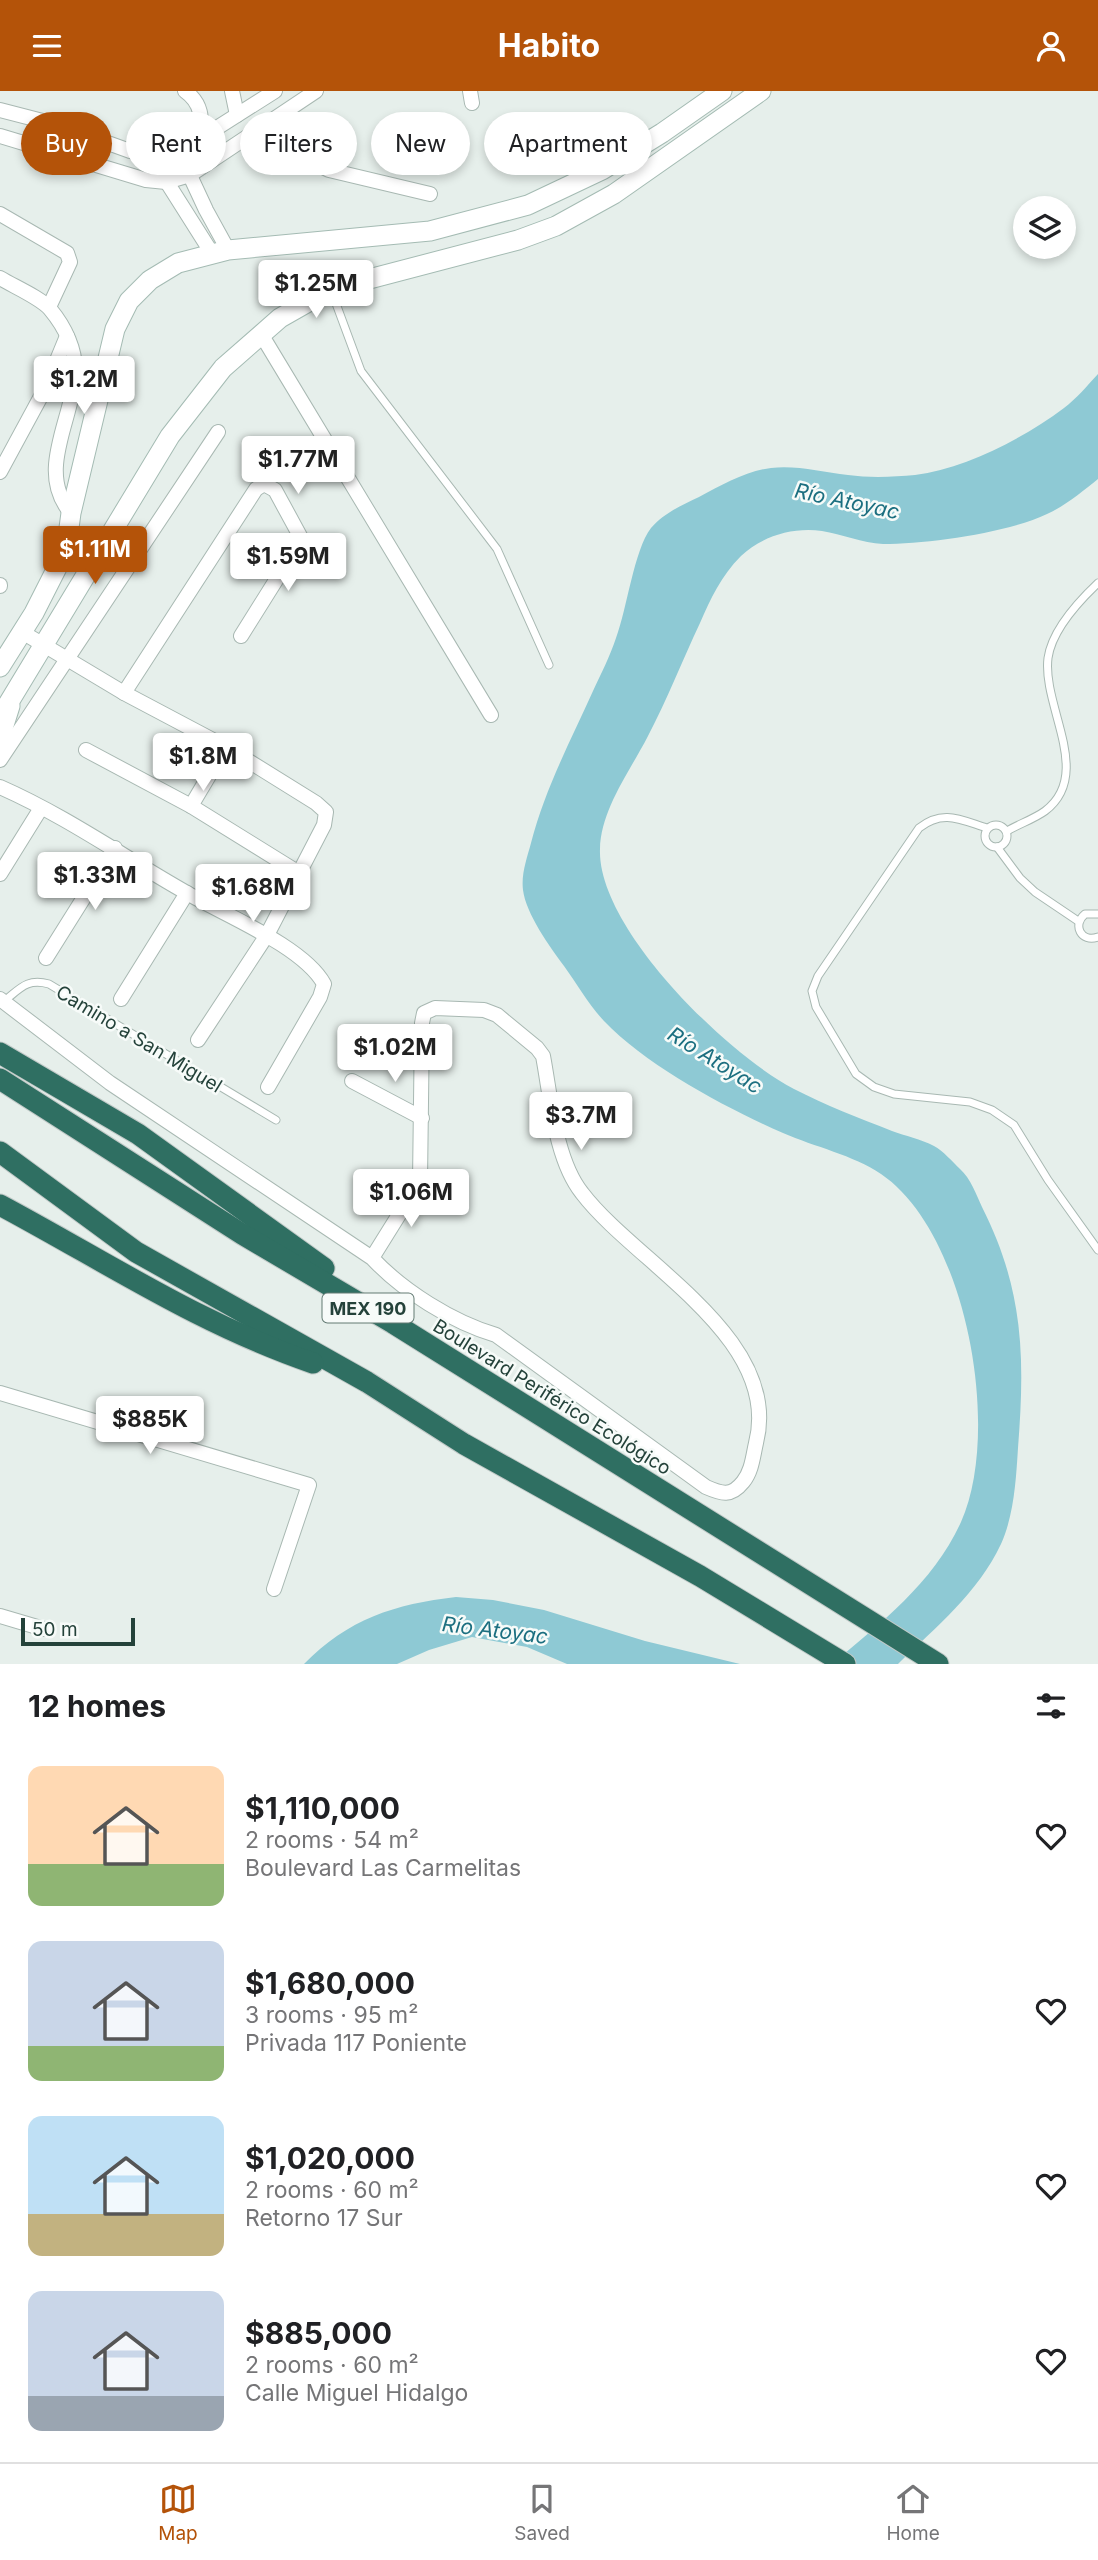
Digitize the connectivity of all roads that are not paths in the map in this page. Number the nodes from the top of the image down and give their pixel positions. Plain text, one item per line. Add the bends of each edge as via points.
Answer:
1 (185, 91) edge
2 (232, 91) edge
3 (275, 91) edge
4 (316, 91) edge
5 (722, 91) edge
6 (761, 91) edge
7 (0, 110) edge
8 (201, 112) edge
9 (284, 112) edge
10 (237, 115) junction
11 (226, 122) edge
12 (0, 136) edge
13 (126, 148) edge
14 (162, 175) edge
15 (187, 175) edge
16 (190, 175) edge
17 (350, 175) edge
18 (166, 182) junction
19 (429, 194) dead end
20 (0, 214) edge
21 (460, 225) junction
22 (220, 253) junction
23 (449, 259) junction
24 (0, 278) edge
25 (331, 289) junction
26 (49, 307) junction
27 (261, 334) junction
28 (67, 336) junction
29 (218, 432) dead end
30 (0, 472) edge
31 (71, 513) junction
32 (1098, 583) edge
33 (22, 632) junction
34 (241, 636) dead end
35 (43, 645) junction
36 (67, 659) junction
37 (549, 665) dead end
38 (0, 667) edge
39 (124, 693) junction
40 (14, 694) junction
41 (491, 715) dead end
42 (0, 717) edge
43 (0, 738) edge
44 (226, 747) junction
45 (86, 750) dead end
46 (0, 760) edge
47 (0, 787) edge
48 (191, 806) junction
49 (41, 808) junction
50 (987, 828) junction
51 (1007, 831) junction
52 (997, 847) junction
53 (115, 848) junction
54 (299, 873) junction
55 (0, 874) edge
56 (187, 893) junction
57 (1098, 914) edge
58 (1078, 921) junction
59 (267, 935) junction
60 (1098, 937) edge
61 (46, 958) dead end
62 (121, 999) dead end
63 (1, 1001) edge
64 (198, 1040) dead end
65 (0, 1052) edge
66 (0, 1079) edge
67 (352, 1081) dead end
68 (268, 1087) dead end
69 (422, 1118) junction
70 (275, 1120) dead end
71 (0, 1152) edge
72 (2, 1206) edge
73 (1098, 1250) edge
74 (372, 1258) junction
75 (393, 1323) junction
76 (367, 1382) junction
77 (0, 1393) edge
78 (274, 1589) dead end
79 (0, 1616) edge
80 (44, 1629) dead end
81 (935, 1662) edge
82 (845, 1664) edge

1 - 8 street via 195,98
2 - 10 street
3 - 10 street
4 - 9 street
5 - 21 main road via 591,176 528,205
6 - 23 main road via 584,213 518,240
7 - 13 street
10 - 11 street
12 - 18 street
14 - 18 street
15 - 18 street
16 - 22 street
17 - 19 street
18 - 22 street
20 - 26 street via 70,257
21 - 22 main road
21 - 23 main road via 468,242
22 - 31 main road via 178,263 150,279 129,301 102,373
23 - 25 main road
24 - 26 street
25 - 27 main road
25 - 37 lane via 361,371 498,549
26 - 28 street
27 - 35 main road via 223,368 170,436
27 - 41 street
28 - 30 street via 46,387
28 - 31 street via 74,352 74,389 56,457 56,478
29 - 36 street
31 - 33 main road via 66,550
32 - 51 lane via 1060,630 1048,656 1049,691 1067,757 1063,789 1044,811
33 - 35 street
33 - 38 main road
34 - 39 street via 300,536 275,490 264,484 256,489
35 - 36 street
35 - 40 main road
36 - 39 street
36 - 46 street
39 - 44 street
40 - 42 main road
40 - 43 main road
44 - 48 street
44 - 54 street via 326,812
45 - 48 street
47 - 49 street
48 - 54 street
49 - 53 street
49 - 55 street
50 - 51 lane via 1002,825
50 - 52 lane via 988,844
50 - 73 lane via 948,817 931,819 919,828 818,975 812,991 816,1007 856,1074 874,1087 894,1094 970,1102 1014,1125
51 - 52 lane via 1008,838
52 - 58 lane via 1035,892
53 - 56 street
53 - 61 street
54 - 59 street
56 - 59 street
56 - 62 street
57 - 58 lane via 1085,914
58 - 60 lane via 1082,936
59 - 64 street
59 - 68 street via 318,973 324,984
63 - 70 lane, Camino a San Miguel via 27,983 49,984
63 - 74 street via 110,1083
65 - 75 highway via 138,1134
66 - 75 highway, Boulevard Periférico Ecológico / MEX 190 via 242,1234
67 - 69 street
69 - 74 street via 421,1181
69 - 74 street via 424,1013 435,1008 484,1010 537,1048 543,1056 562,1150 580,1192 715,1320 738,1352 755,1389 759,1413 748,1476 736,1490 721,1493 706,1487 496,1335 455,1319 388,1275
71 - 76 highway via 136,1252
72 - 76 highway via 181,1307 282,1353
75 - 81 highway, Boulevard Periférico Ecológico / MEX 190
76 - 82 highway via 464,1444 700,1576
77 - 78 street via 309,1485
79 - 80 street

